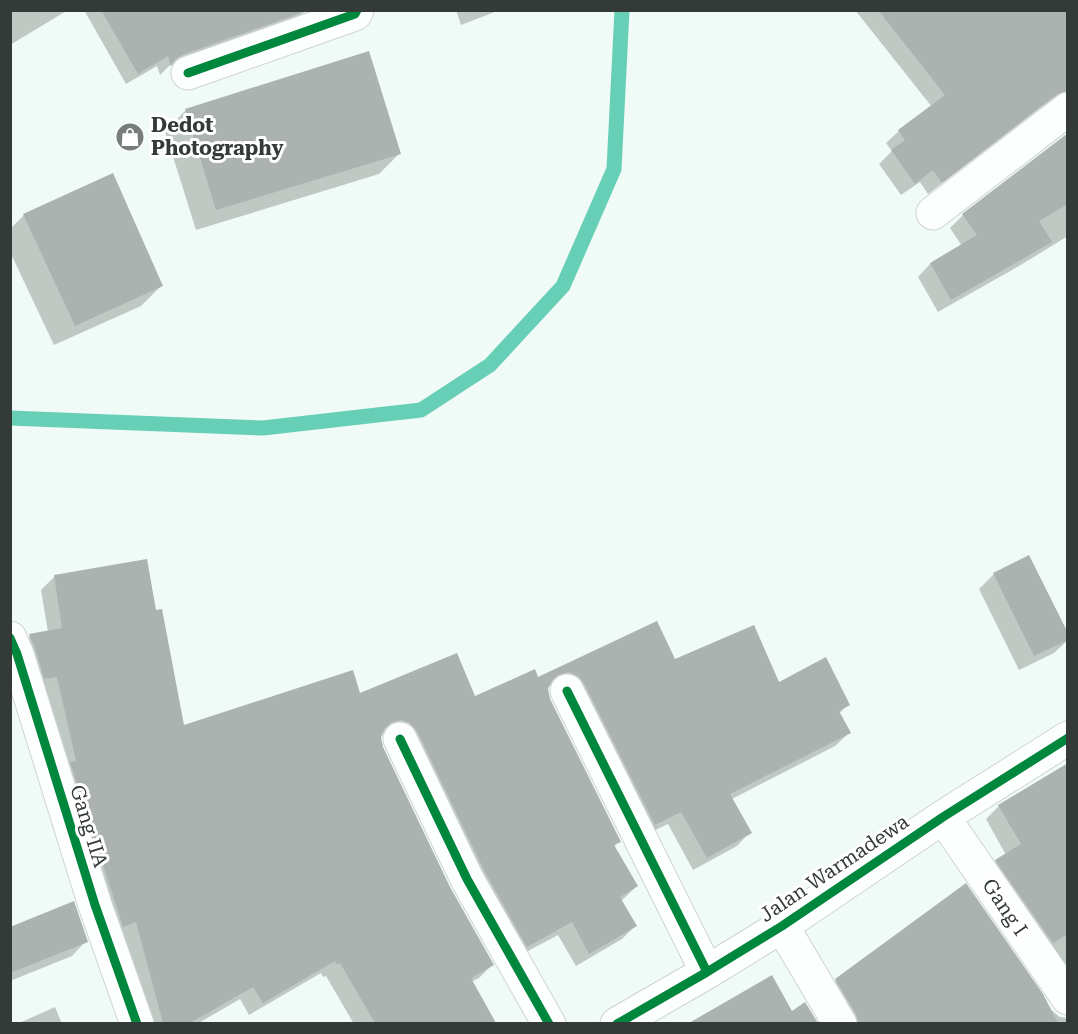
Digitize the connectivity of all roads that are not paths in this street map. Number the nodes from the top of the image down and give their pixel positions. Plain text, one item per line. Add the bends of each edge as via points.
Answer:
1 (357, 10) edge
2 (188, 73) dead end
3 (1068, 109) edge
4 (933, 213) dead end
5 (10, 638) edge
6 (567, 691) dead end
7 (1068, 738) edge
8 (400, 739) dead end
9 (943, 817) junction
10 (782, 926) junction
11 (707, 972) junction
12 (1068, 998) edge
13 (137, 1023) edge
14 (549, 1023) edge
15 (617, 1023) edge
16 (840, 1023) edge

1 - 2 street via 355,14
3 - 4 street
5 - 13 street, Gang IIA
6 - 11 street
7 - 9 street, Jalan Warmadewa
8 - 14 street via 467,879
9 - 10 street, Jalan Warmadewa
9 - 12 street, Gang I
10 - 11 street, Jalan Warmadewa
10 - 16 street
11 - 15 street, Jalan Warmadewa

